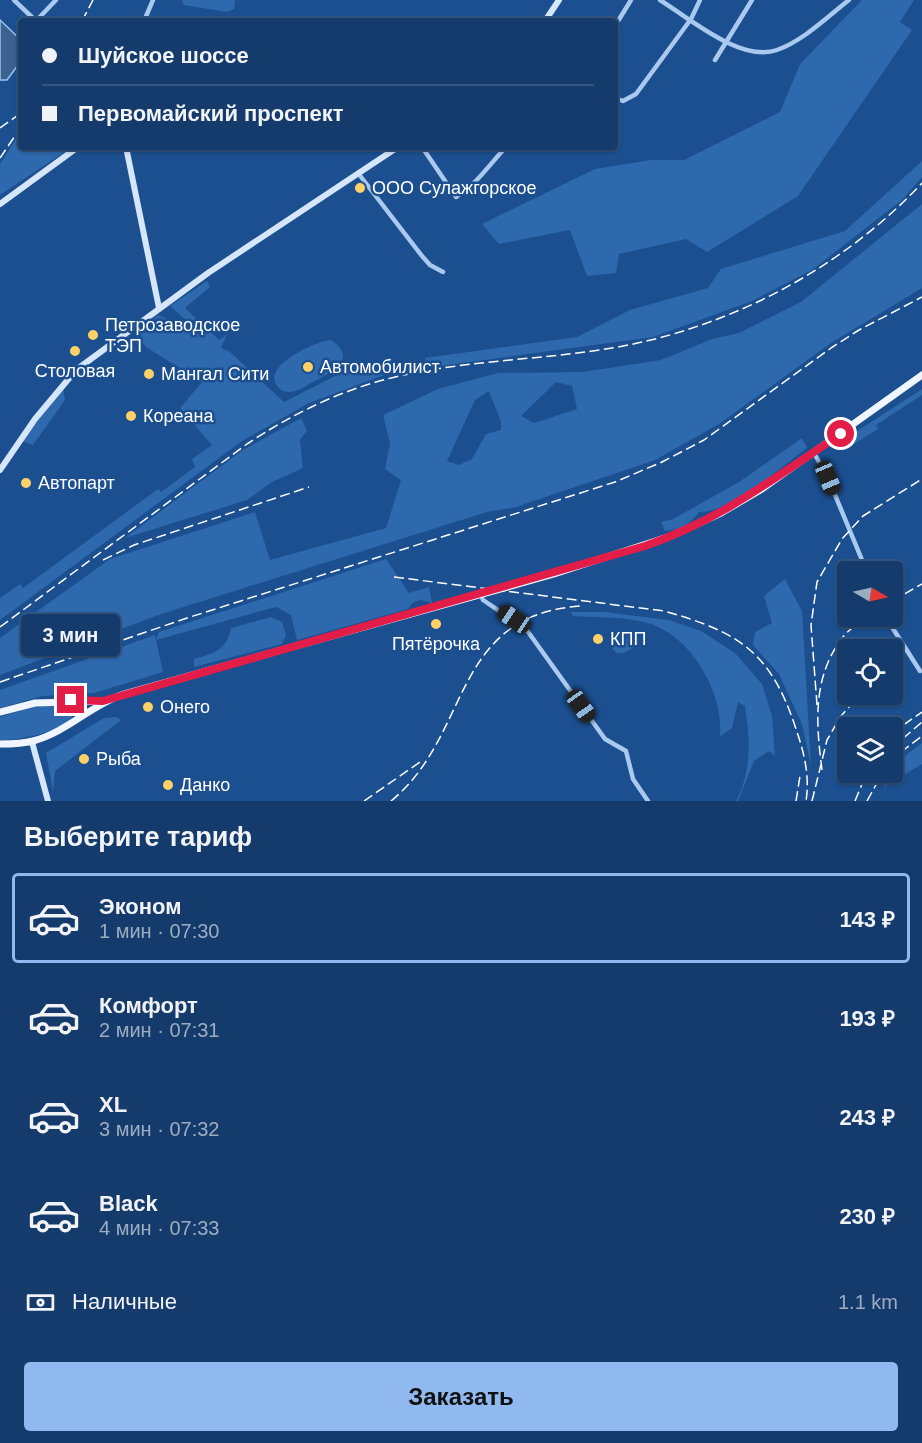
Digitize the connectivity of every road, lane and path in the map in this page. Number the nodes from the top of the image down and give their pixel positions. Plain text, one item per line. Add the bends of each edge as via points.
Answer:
1 (14, 0) edge
2 (56, 0) edge
3 (153, 0) edge
4 (559, 0) edge
5 (631, 0) edge
6 (660, 0) edge
7 (700, 0) edge
8 (752, 0) edge
9 (849, 0) edge
10 (33, 18) edge
11 (39, 18) edge
12 (145, 18) edge
13 (547, 18) edge
14 (691, 20) junction
15 (618, 21) edge
16 (726, 42) junction
17 (716, 60) dead end
18 (618, 99) edge
19 (74, 150) edge
20 (127, 150) edge
21 (393, 150) edge
22 (424, 150) edge
23 (503, 150) edge
24 (358, 173) junction
25 (0, 204) edge
26 (443, 272) dead end
27 (159, 308) junction
28 (922, 375) edge
29 (814, 453) junction
30 (0, 470) edge
31 (862, 561) edge
32 (481, 594) junction
33 (892, 627) edge
34 (920, 671) dead end
35 (71, 700) junction
36 (103, 701) junction
37 (0, 712) edge
38 (74, 721) junction
39 (32, 742) junction
40 (0, 744) edge
41 (48, 801) edge
42 (648, 801) edge

1 - 10 street
2 - 11 street
3 - 12 street
4 - 13 main road
5 - 15 street
6 - 14 street
7 - 14 street
8 - 16 street
9 - 16 street via 801,37 774,52 745,50
14 - 16 street
14 - 18 street via 636,94 623,101
16 - 17 street
19 - 25 main road
20 - 27 main road
21 - 24 main road
22 - 23 street via 456,197 478,182
24 - 26 street via 422,256
24 - 27 main road
27 - 30 main road via 61,385
28 - 29 main road
29 - 31 street
29 - 32 main road via 748,498 695,526 645,546
32 - 36 main road
32 - 42 street via 483,600 526,629 605,739 626,751 633,780
33 - 34 street
35 - 36 main road
35 - 37 main road via 35,703
35 - 38 main road via 78,709
36 - 38 main road
38 - 39 main road
39 - 40 main road
39 - 41 main road

